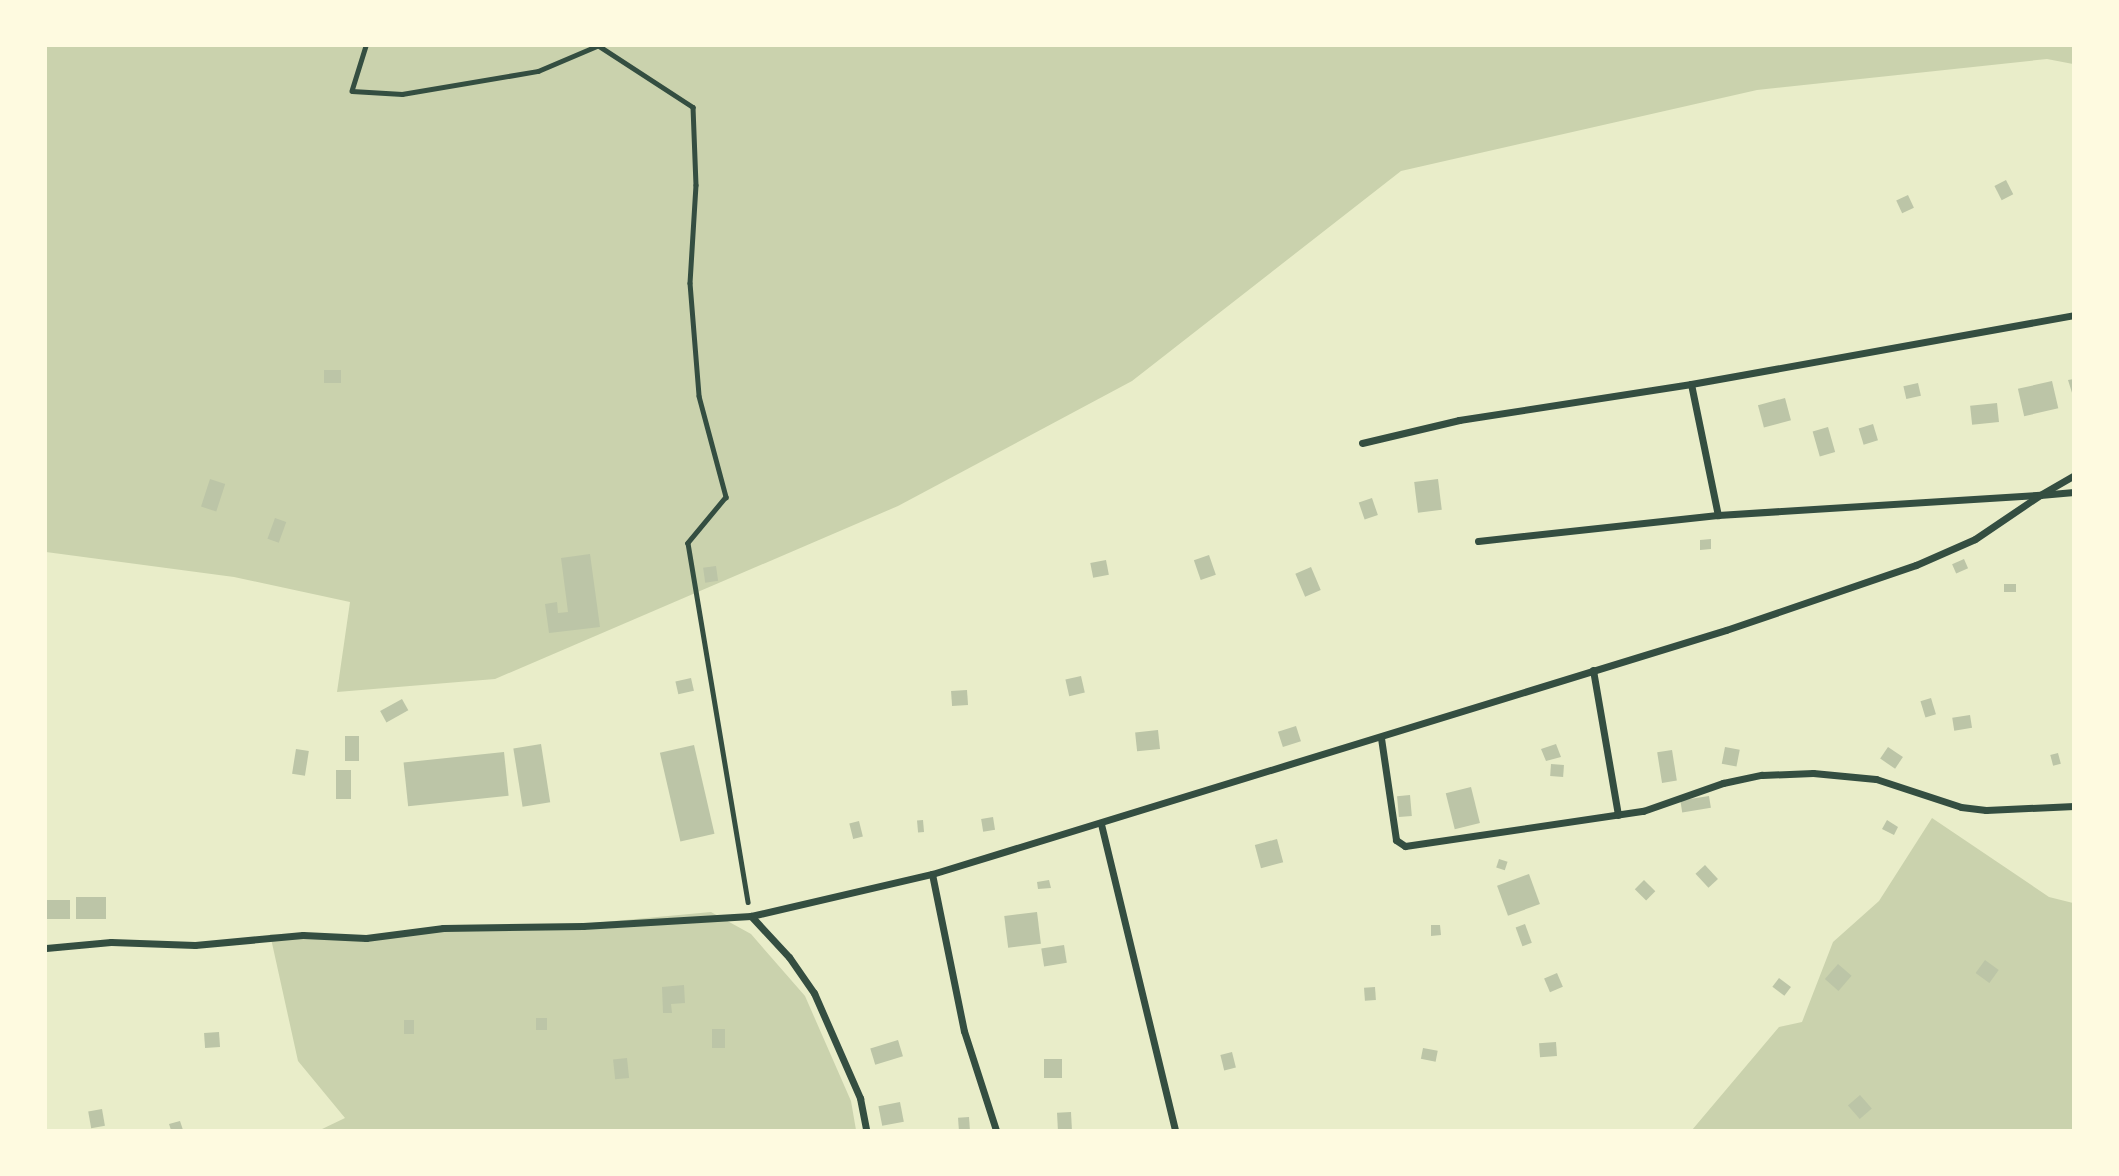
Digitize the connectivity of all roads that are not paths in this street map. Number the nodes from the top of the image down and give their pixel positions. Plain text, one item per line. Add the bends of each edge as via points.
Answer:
1 (2074, 315) edge
2 (1691, 384) junction
3 (1362, 443) dead end
4 (2074, 475) edge
5 (2074, 492) edge
6 (2040, 495) junction
7 (1718, 514) junction
8 (1478, 541) dead end
9 (1593, 670) junction
10 (1381, 738) junction
11 (2074, 806) edge
12 (1618, 815) junction
13 (1101, 824) junction
14 (932, 874) junction
15 (751, 916) junction
16 (46, 948) edge
17 (866, 1130) edge
18 (996, 1130) edge
19 (1175, 1130) edge

1 - 2 street
2 - 3 street via 1459,421
2 - 7 street
4 - 6 street
5 - 6 street
6 - 7 street
6 - 9 street via 1975,538 1916,565
7 - 8 street
9 - 10 street
9 - 12 street
10 - 12 street via 1396,840 1405,846
10 - 13 street
11 - 12 street via 1961,807 1876,779 1813,773 1762,775 1723,783
13 - 14 street
13 - 19 street
14 - 15 street
14 - 18 street via 964,1031
15 - 16 street via 443,928 366,938 303,935 195,944 111,942
15 - 17 street via 814,993 860,1098

